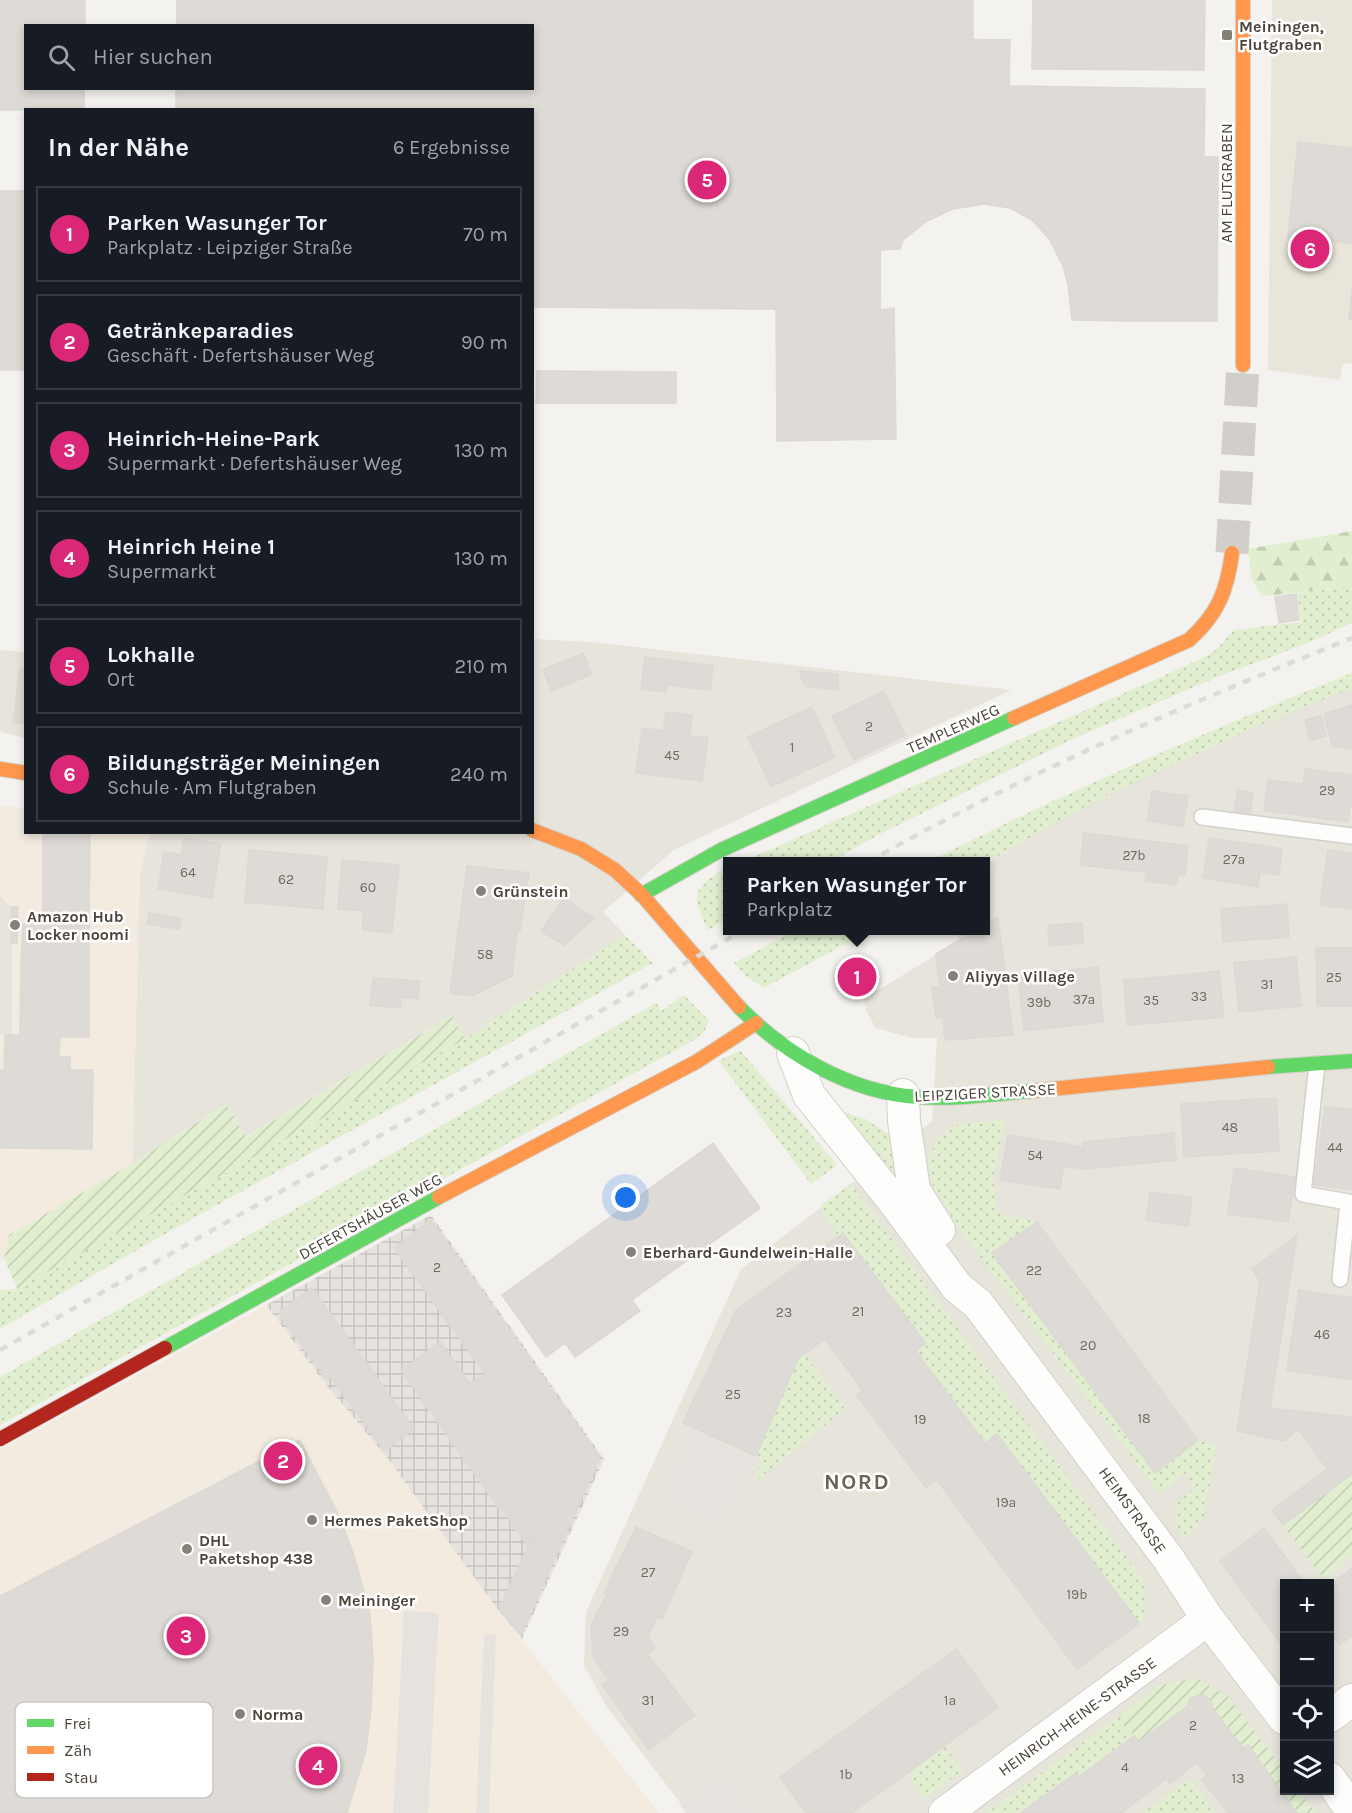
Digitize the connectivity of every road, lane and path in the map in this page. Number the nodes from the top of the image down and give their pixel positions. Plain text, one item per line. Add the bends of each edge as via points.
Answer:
1 (1243, 0) edge
2 (1243, 365) tunnel mouth
3 (1232, 553) tunnel mouth
4 (0, 769) edge
5 (24, 773) edge
6 (1202, 817) dead end
7 (534, 831) edge
8 (1352, 836) edge
9 (641, 894) junction
10 (756, 1023) junction
11 (794, 1053) junction
12 (1352, 1061) edge
13 (1317, 1064) junction
14 (903, 1095) junction
15 (1340, 1280) dead end
16 (978, 1304) junction
17 (0, 1439) edge
18 (1208, 1619) junction
19 (1352, 1700) edge
20 (1280, 1713) edge
21 (1334, 1713) edge
22 (1334, 1786) edge
23 (1352, 1811) edge
24 (945, 1813) edge

1 - 2 street, AM FLUTGRABEN
3 - 9 street, TEMPLERWEG via 1223,599 1203,628 1189,640 715,853
4 - 5 street
6 - 8 lane
7 - 9 street, LEIPZIGER STRASSE via 606,863
9 - 10 street, LEIPZIGER STRASSE
10 - 11 street, LEIPZIGER STRASSE
10 - 17 street, DEFERTSHÄUSER WEG via 696,1062 472,1179
11 - 14 street, LEIPZIGER STRASSE via 851,1081
11 - 16 street, HEIMSTRASSE via 809,1095 957,1287
12 - 13 street, LEIPZIGER STRASSE
13 - 14 street, LEIPZIGER STRASSE via 1000,1094
13 - 15 lane via 1303,1194 1348,1202
14 - 16 street, HEIMSTRASSE via 914,1190 972,1277
16 - 18 street, HEIMSTRASSE via 1168,1558
18 - 20 street, HEIMSTRASSE
18 - 24 street, HEINRICH-HEINE-STRASSE
19 - 21 street
22 - 23 street

